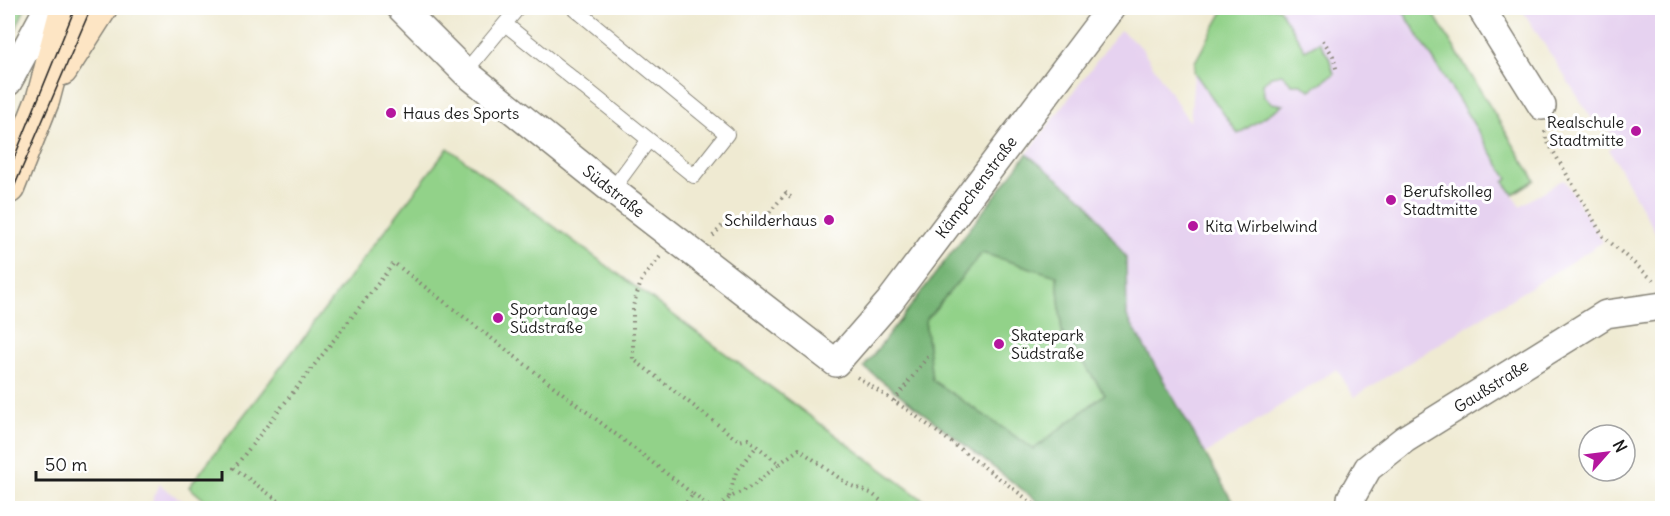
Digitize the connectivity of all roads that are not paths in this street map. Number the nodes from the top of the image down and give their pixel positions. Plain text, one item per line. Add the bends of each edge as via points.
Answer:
1 (48, 8) edge
2 (67, 8) edge
3 (100, 8) edge
4 (401, 8) edge
5 (518, 8) edge
6 (574, 8) edge
7 (1110, 8) edge
8 (1481, 8) edge
9 (505, 24) junction
10 (465, 72) junction
11 (8, 82) edge
12 (43, 99) junction
13 (1542, 106) road end
14 (648, 141) junction
15 (8, 187) edge
16 (612, 190) junction
17 (1658, 294) edge
18 (836, 363) joint
19 (1351, 508) edge

1 - 11 street
2 - 12 main road
3 - 12 main road
4 - 10 street, Südstraße
5 - 9 lane
6 - 14 lane via 727,134 694,176
7 - 18 street, Kämpchenstraße via 890,301
8 - 13 street
9 - 10 lane
9 - 14 lane
10 - 16 street, Südstraße
12 - 15 main road
14 - 16 lane
16 - 18 street, Südstraße
17 - 19 street, Gaußstraße via 1606,314 1405,439 1368,468 1351,498

